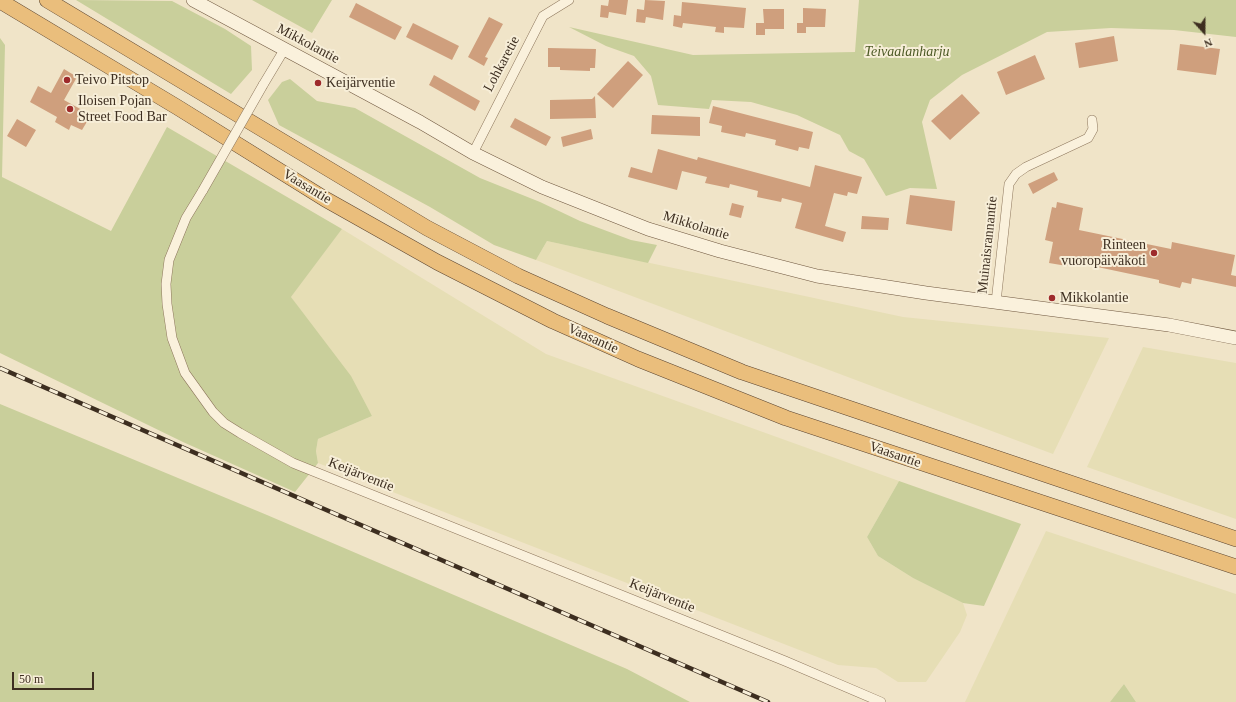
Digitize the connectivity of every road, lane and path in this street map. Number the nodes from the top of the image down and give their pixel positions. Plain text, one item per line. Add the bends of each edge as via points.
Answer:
1 (47, 0) edge
2 (193, 0) edge
3 (569, 0) edge
4 (0, 1) edge
5 (284, 50) junction
6 (1092, 120) dead end
7 (473, 153) junction
8 (996, 302) junction
9 (1236, 338) edge
10 (1236, 539) edge
11 (1236, 567) edge
12 (881, 702) edge

1 - 10 highway, Vaasantie via 427,228 518,276 742,372
2 - 5 main road, Mikkolantie
3 - 7 street, Lohkaretie via 543,16
4 - 11 highway, Vaasantie via 325,199 437,262 553,321 638,359 786,418
5 - 7 main road, Mikkolantie
5 - 12 street, Keijärventie, bridge via 186,218 169,260 166,284 172,338 185,373 213,412 240,434 293,463
6 - 8 street, Muinaisrannantie via 1093,128 1088,138 1026,167 1016,174 1009,184
7 - 8 main road, Mikkolantie via 542,187 600,211 720,251 817,276
8 - 9 main road, Mikkolantie

